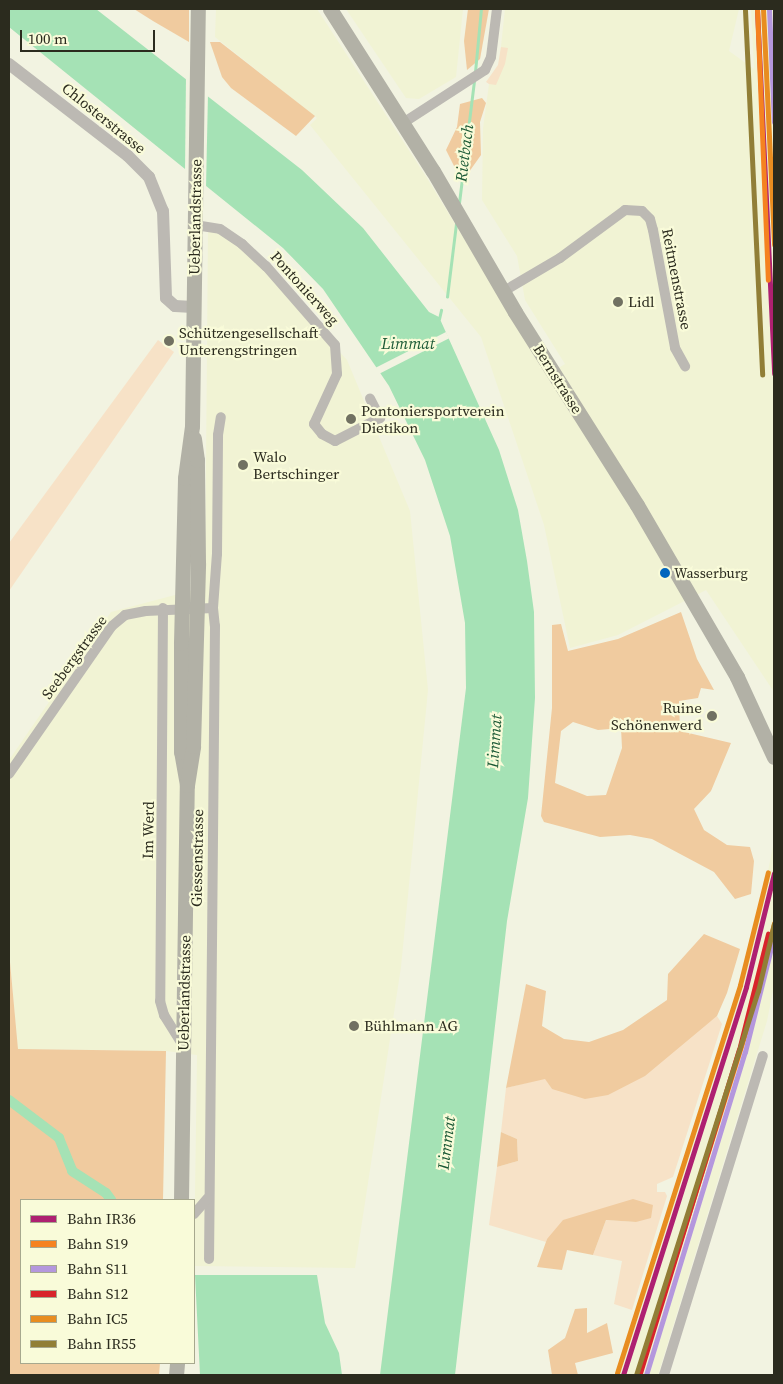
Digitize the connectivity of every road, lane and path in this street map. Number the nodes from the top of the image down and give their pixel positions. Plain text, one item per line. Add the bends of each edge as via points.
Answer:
1 (198, 9) edge
2 (330, 9) edge
3 (497, 9) edge
4 (9, 64) edge
5 (403, 123) junction
6 (195, 225) junction
7 (504, 291) junction
8 (193, 307) junction
9 (685, 366) dead end
10 (370, 398) dead end
11 (221, 417) dead end
12 (189, 607) junction
13 (163, 608) junction
14 (213, 608) junction
15 (772, 751) edge
16 (9, 774) edge
17 (183, 1046) junction
18 (763, 1056) dead end
19 (208, 1198) junction
20 (181, 1199) edge
21 (195, 1213) edge
22 (209, 1259) dead end
23 (664, 1375) edge

1 - 6 main road, Ueberlandstrasse
2 - 5 main road, Bernstrasse
3 - 5 street via 491,57 480,76
4 - 8 street, Chlosterstrasse via 128,156 148,178 163,211 166,298 175,306
5 - 7 main road, Bernstrasse
6 - 8 main road, Ueberlandstrasse
6 - 10 street, Pontonierweg via 225,231 242,244 266,266 335,345 337,374 314,424 322,434 335,441 380,418
7 - 9 street, Reitmenstrasse via 560,258 625,210 642,211 650,219 675,348
7 - 15 main road, Bernstrasse via 705,619
8 - 12 main road, Ueberlandstrasse via 192,426 185,478
11 - 14 street, Giessenstrasse
12 - 13 street, Seebergstrasse
12 - 14 street
12 - 17 main road, Ueberlandstrasse via 193,746 187,785
13 - 16 street, Seebergstrasse via 125,615 112,626
13 - 17 street, Im Werd via 160,1001 164,1015
14 - 19 street, Giessenstrasse
17 - 20 main road, Ueberlandstrasse
18 - 23 street
19 - 21 street
19 - 22 street, Giessenstrasse

